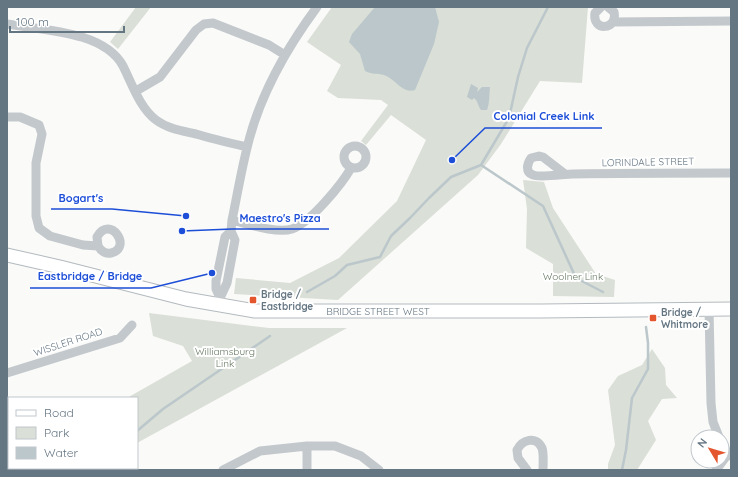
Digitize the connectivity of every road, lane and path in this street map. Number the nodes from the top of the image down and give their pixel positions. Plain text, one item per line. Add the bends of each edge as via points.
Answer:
1 (317, 7) edge
2 (601, 7) edge
3 (608, 7) edge
4 (731, 21) edge
5 (613, 22) junction
6 (7, 24) edge
7 (285, 55) junction
8 (136, 91) junction
9 (7, 117) edge
10 (247, 147) junction
11 (351, 168) dead end
12 (731, 173) edge
13 (565, 174) dead end
14 (232, 220) junction
15 (98, 246) dead end
16 (7, 255) edge
17 (219, 302) junction
18 (731, 308) edge
19 (709, 309) junction
20 (132, 325) dead end
21 (7, 373) edge
22 (716, 429) edge
23 (307, 446) junction
24 (223, 470) edge
25 (307, 470) edge
26 (378, 470) edge
27 (527, 470) edge
28 (543, 470) edge

1 - 7 street
2 - 5 street via 595,13 596,22 604,27
3 - 5 street via 614,12
4 - 5 street
6 - 8 street via 94,40 114,54
7 - 8 street via 269,45 223,26 204,24 196,30 160,77
7 - 10 street via 268,87
8 - 10 street via 146,110 156,120 171,128
9 - 15 street via 20,117 39,125 42,134 36,163 36,216 39,228 50,236 83,245
10 - 14 street
11 - 14 street via 345,179 312,215 292,229 280,230
12 - 13 street, LORINDALE STREET
14 - 17 street via 231,231 235,240 227,284
16 - 17 main road, BRIDGE STREET WEST via 186,300
17 - 19 main road, BRIDGE STREET WEST via 256,311
18 - 19 main road, BRIDGE STREET WEST
19 - 22 street via 711,403
20 - 21 street, WISSLER ROAD via 120,338
23 - 24 street via 260,451
23 - 25 street
23 - 26 street via 335,446 361,456
27 - 28 street via 518,458 518,450 523,442 530,440 542,447

